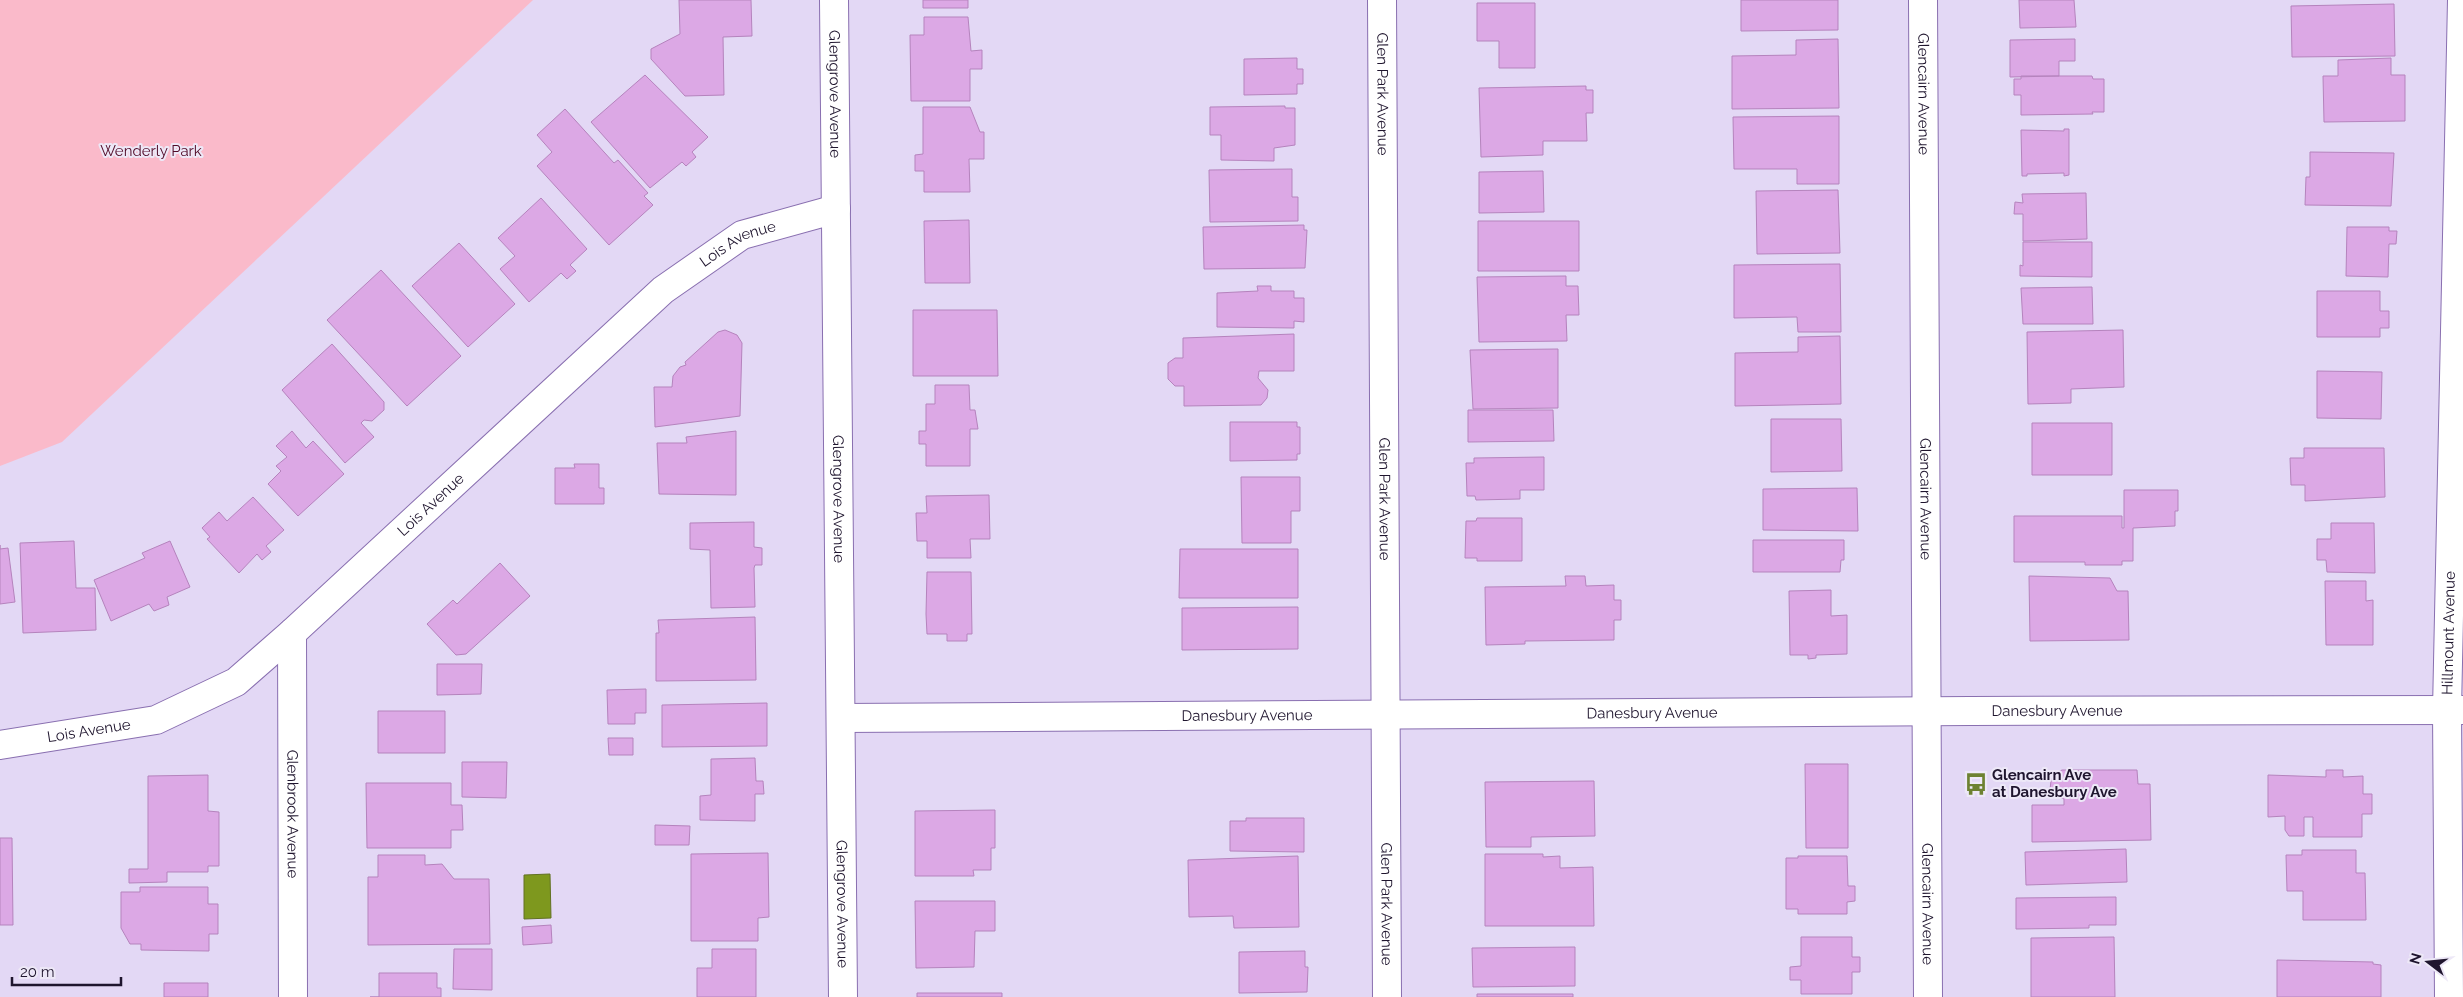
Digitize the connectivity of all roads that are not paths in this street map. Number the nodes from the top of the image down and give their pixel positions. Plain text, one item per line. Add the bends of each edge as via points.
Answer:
1 (834, 0) edge
2 (1382, 0) edge
3 (1923, 0) edge
4 (2462, 0) edge
5 (836, 209) junction
6 (292, 633) junction
7 (2455, 710) edge
8 (1926, 711) junction
9 (1384, 715) junction
10 (841, 718) junction
11 (0, 745) edge
12 (293, 997) edge
13 (843, 997) edge
14 (1388, 997) edge
15 (1928, 997) edge
16 (2449, 997) edge

1 - 5 street, Glengrove Avenue
2 - 9 street, Glen Park Avenue
3 - 8 street, Glencairn Avenue
4 - 7 street, Hillmount Avenue
5 - 6 street, Lois Avenue via 742,235 663,290
5 - 10 street, Glengrove Avenue
6 - 11 street, Lois Avenue via 236,682 156,720
6 - 12 street, Glenbrook Avenue
7 - 8 street, Danesbury Avenue
7 - 16 street, Hillmount Avenue
8 - 9 street, Danesbury Avenue
8 - 15 street, Glencairn Avenue
9 - 10 street, Danesbury Avenue
9 - 14 street, Glen Park Avenue
10 - 13 street, Glengrove Avenue

